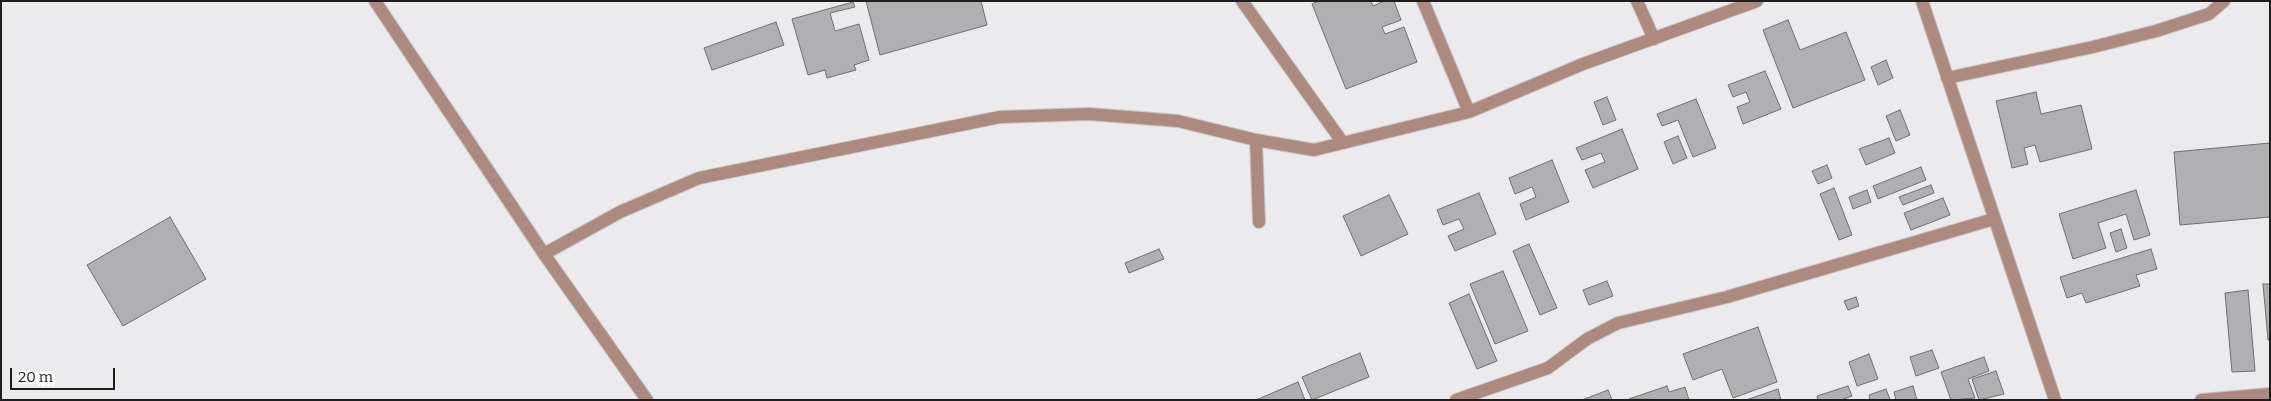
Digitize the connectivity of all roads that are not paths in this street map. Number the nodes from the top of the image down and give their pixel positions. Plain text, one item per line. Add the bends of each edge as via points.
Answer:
1 (375, 1) edge
2 (1242, 1) edge
3 (1423, 1) edge
4 (1637, 1) edge
5 (1757, 1) edge
6 (1922, 1) edge
7 (2224, 1) edge
8 (1654, 39) junction
9 (1947, 78) junction
10 (1469, 112) junction
11 (1256, 140) junction
12 (1343, 143) junction
13 (1994, 219) junction
14 (1260, 222) dead end
15 (544, 254) junction
16 (2270, 394) edge
17 (647, 400) edge
18 (1456, 400) edge
19 (2055, 400) edge
20 (2201, 400) edge

1 - 15 street
2 - 12 street
3 - 10 street
4 - 8 street
5 - 8 street
6 - 9 street
7 - 9 street via 2209,14 2156,31
8 - 10 street via 1582,64
9 - 13 street
10 - 12 street
11 - 12 street via 1314,150
11 - 14 street
11 - 15 street via 1168,121 1089,114 1000,117 700,178 620,212
13 - 18 street via 1727,297 1618,323 1587,338 1548,368
13 - 19 street
15 - 17 street
16 - 20 street

